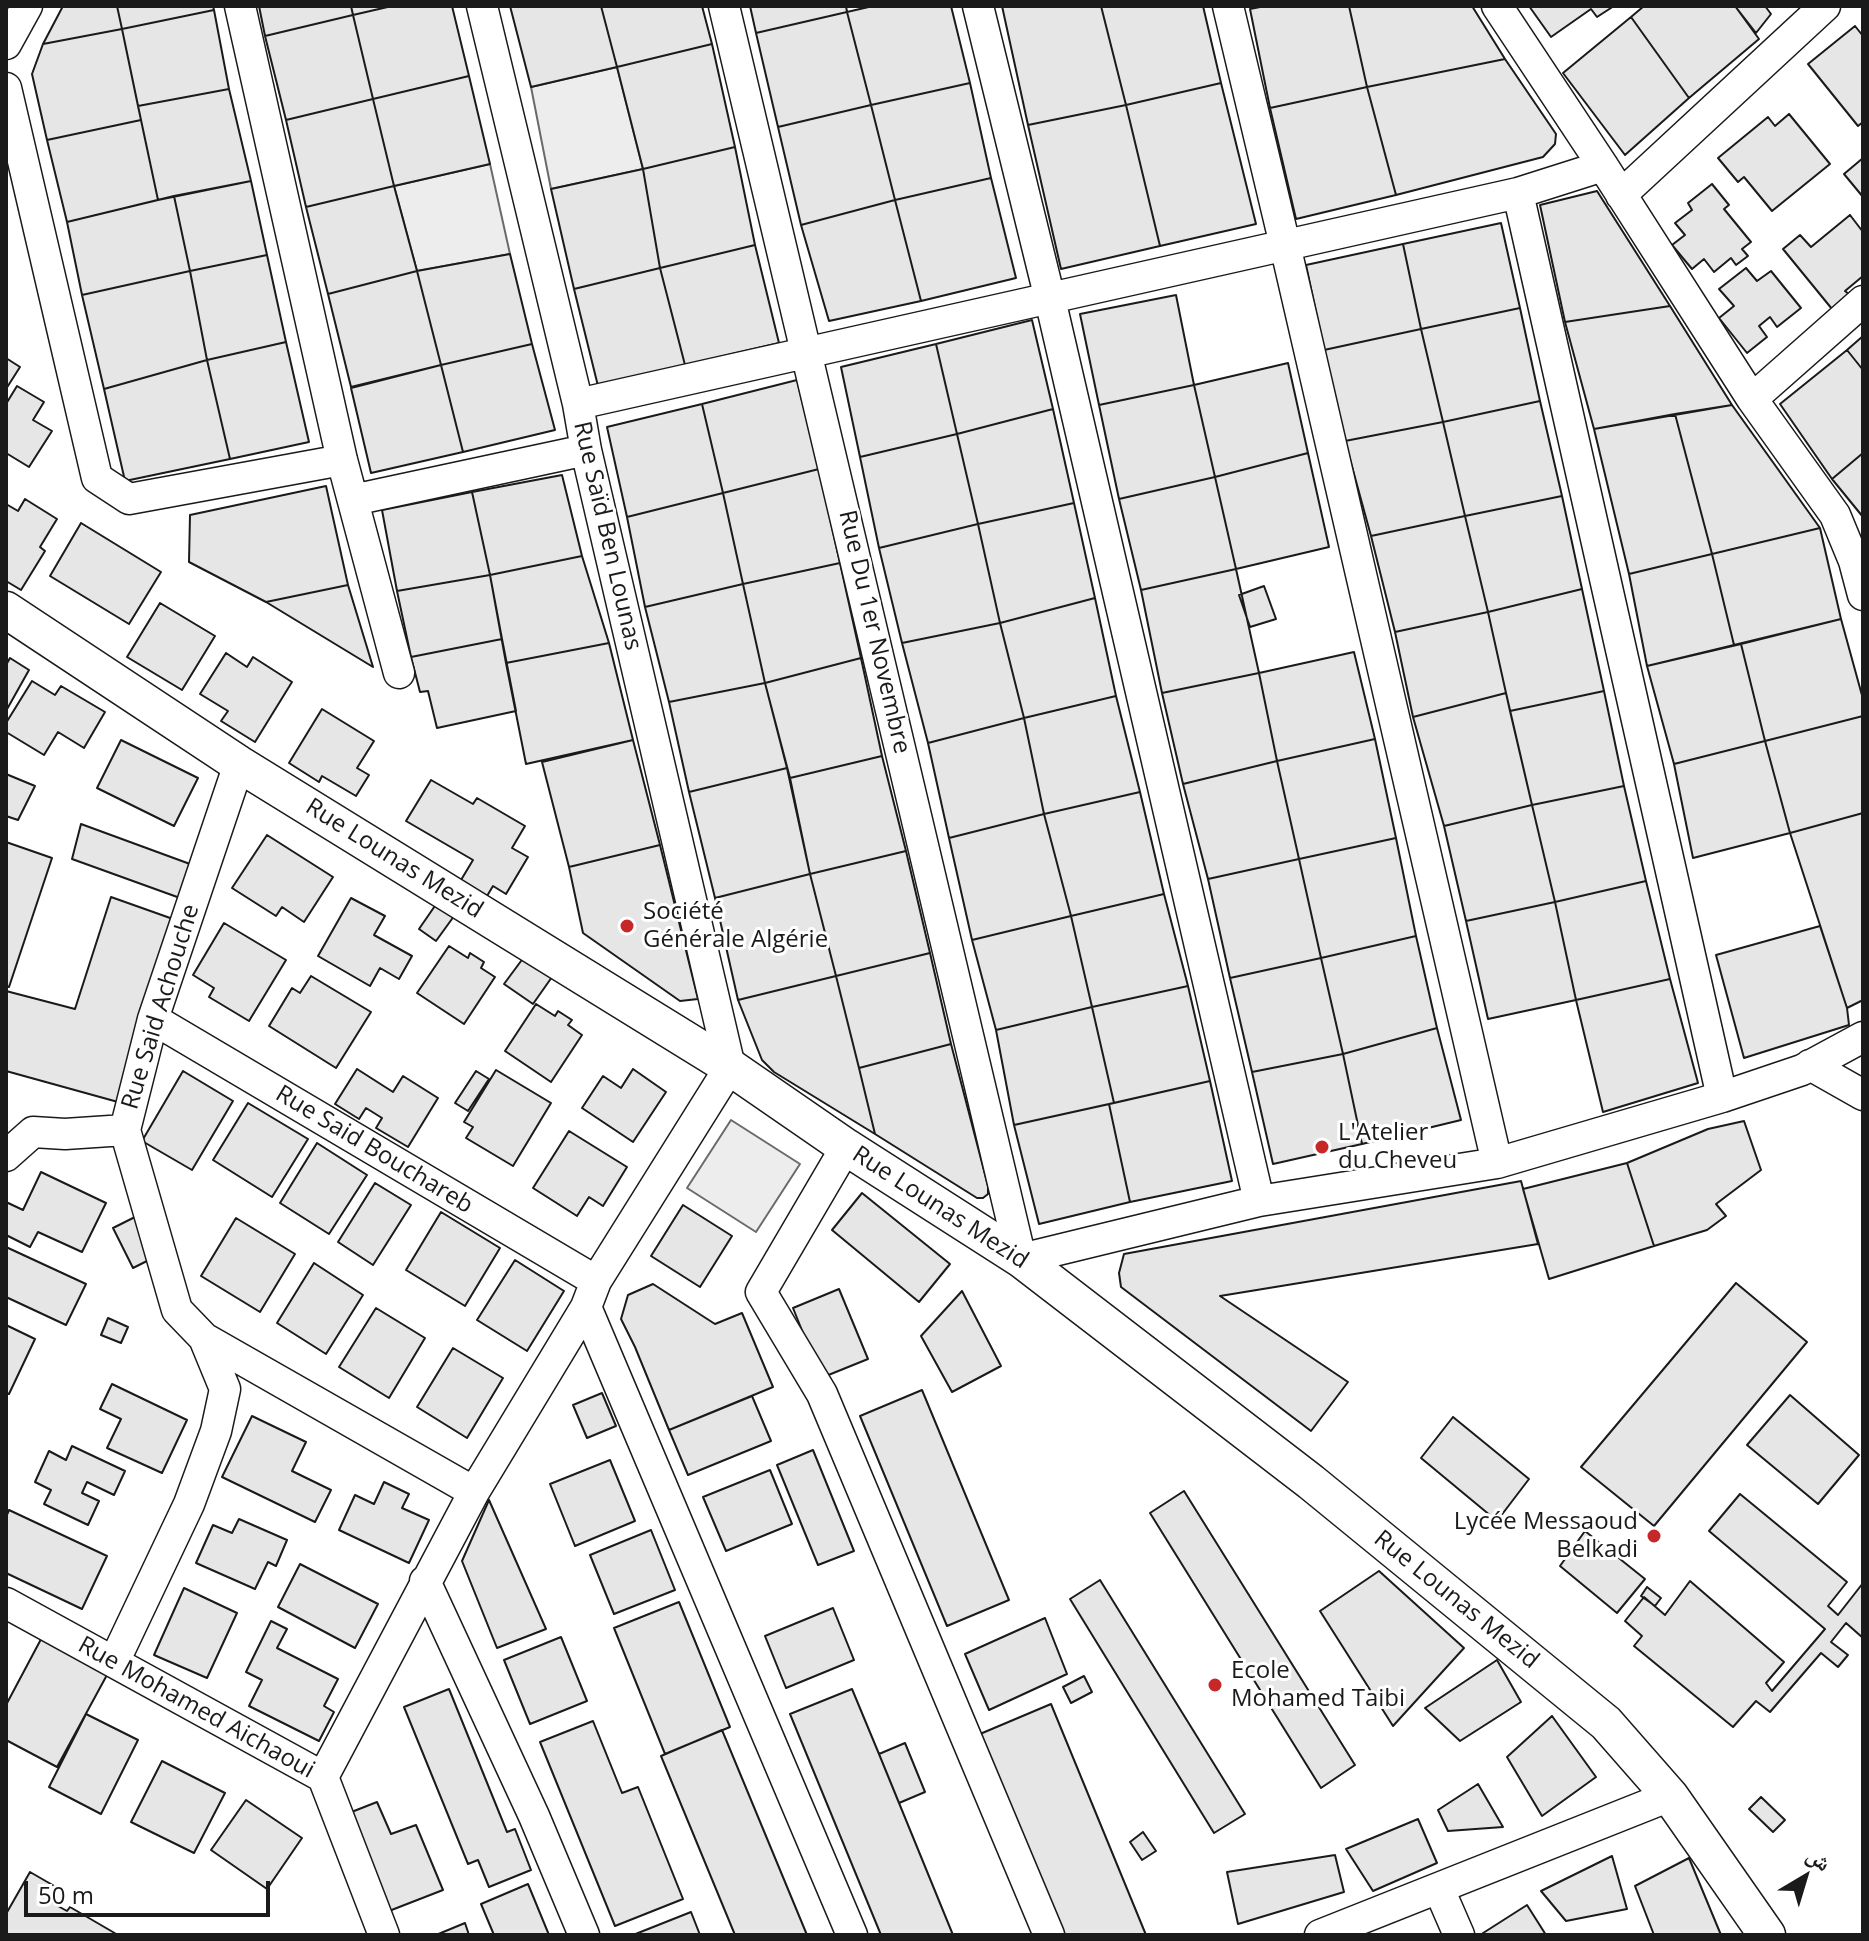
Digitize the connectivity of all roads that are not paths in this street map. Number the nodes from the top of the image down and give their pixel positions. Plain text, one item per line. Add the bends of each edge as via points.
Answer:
1 (27, 6) edge
2 (240, 6) edge
3 (482, 6) edge
4 (724, 6) edge
5 (978, 6) edge
6 (1228, 6) edge
7 (1497, 6) edge
8 (1825, 6) edge
9 (6, 44) edge
10 (6, 88) edge
11 (1603, 166) junction
12 (1518, 193) junction
13 (1621, 195) junction
14 (1285, 245) junction
15 (1050, 299) junction
16 (1863, 301) edge
17 (808, 353) junction
18 (1752, 399) junction
19 (578, 404) junction
20 (586, 450) junction
21 (342, 460) junction
22 (353, 500) junction
23 (1863, 595) edge
24 (6, 610) edge
25 (399, 673) dead end
26 (239, 764) junction
27 (153, 1019) junction
28 (1863, 1037) edge
29 (1810, 1065) junction
30 (730, 1067) junction
31 (1863, 1095) edge
32 (1722, 1097) junction
33 (125, 1130) junction
34 (846, 1147) junction
35 (6, 1156) edge
36 (1497, 1163) junction
37 (1259, 1201) junction
38 (1021, 1259) junction
39 (591, 1294) junction
40 (204, 1338) junction
41 (474, 1492) junction
42 (425, 1581) junction
43 (6, 1603) edge
44 (114, 1662) junction
45 (323, 1777) junction
46 (1670, 1796) junction
47 (1439, 1889) junction
48 (384, 1935) edge
49 (584, 1935) edge
50 (852, 1935) edge
51 (1049, 1935) edge
52 (1320, 1935) edge
53 (1459, 1935) edge
54 (1767, 1935) edge

1 - 9 street
2 - 21 street
3 - 19 street, Rue Saïd Ben Lounas
4 - 17 street, Rue Du 1er Novembre
5 - 15 street
6 - 14 street
7 - 11 street
8 - 13 street
10 - 21 street via 97,478 129,499
11 - 12 street
11 - 13 street
12 - 14 street
12 - 32 street
13 - 18 street
14 - 15 street
14 - 36 street
15 - 17 street
15 - 37 street
16 - 18 street
17 - 19 street
17 - 38 street, Rue Du 1er Novembre
18 - 23 street via 1835,515
19 - 20 street, Rue Saïd Ben Lounas
20 - 22 street
20 - 30 street, Rue Saïd Ben Lounas
21 - 22 street
22 - 25 street
24 - 26 street, Rue Lounas Mezid
26 - 27 street, Rue Said Achouche
26 - 30 street, Rue Lounas Mezid
27 - 33 street, Rue Said Achouche
27 - 39 street, Rue Said Bouchareb
28 - 29 street
29 - 31 street
29 - 32 street
30 - 34 street, Rue Lounas Mezid
30 - 39 street
32 - 36 street
33 - 35 street, Rue Said Achouche via 33,1132
33 - 40 street via 177,1310
34 - 38 street, Rue Lounas Mezid
34 - 51 street via 761,1292 822,1394
36 - 37 street
37 - 38 street
38 - 46 street, Rue Lounas Mezid via 1311,1482 1596,1714
39 - 41 street
39 - 50 street
40 - 41 street
40 - 44 street via 225,1389 216,1431 189,1504
41 - 42 street
42 - 45 street
42 - 49 street
43 - 44 street, Rue Mohamed Aichaoui
44 - 45 street, Rue Mohamed Aichaoui
45 - 48 street, Rue Mohamed Aichaoui
46 - 47 street
46 - 54 street, Rue Lounas Mezid
47 - 52 street
47 - 53 street

